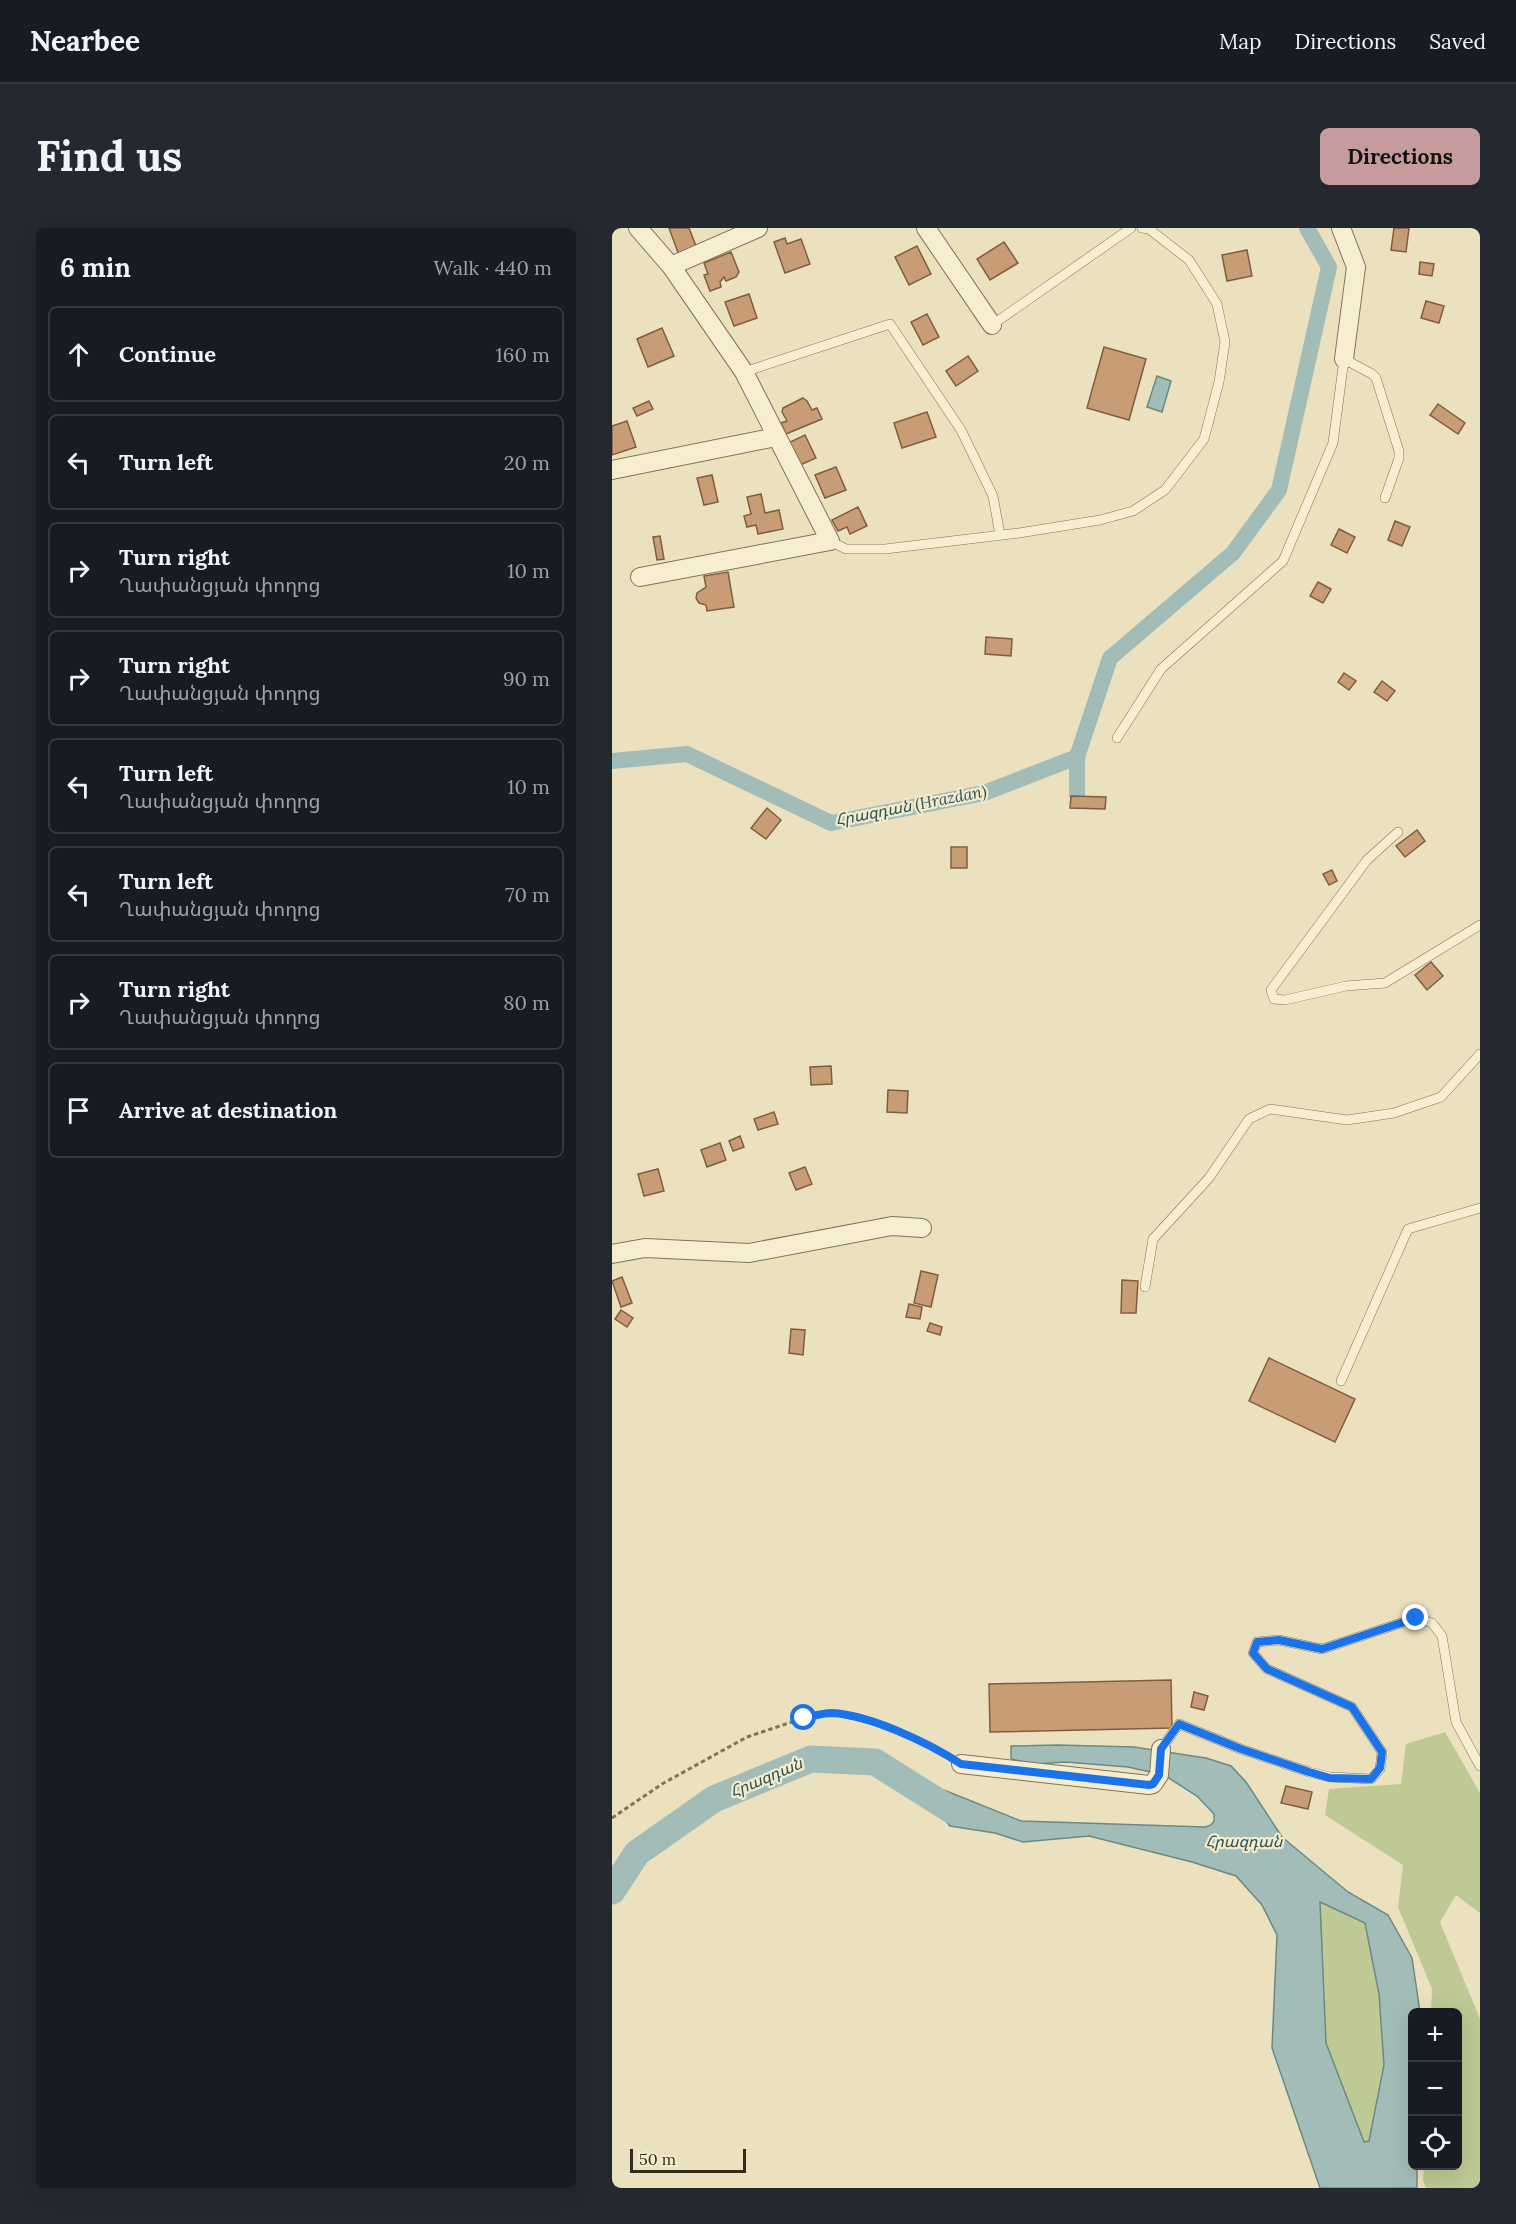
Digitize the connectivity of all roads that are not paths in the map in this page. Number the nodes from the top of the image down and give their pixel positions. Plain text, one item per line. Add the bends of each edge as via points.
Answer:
1 (638, 228) edge
2 (758, 228) edge
3 (926, 228) edge
4 (1131, 228) edge
5 (1142, 228) edge
6 (1341, 228) edge
7 (671, 266) junction
8 (992, 325) joint
9 (1344, 359) junction
10 (744, 372) junction
11 (776, 437) junction
12 (612, 470) edge
13 (1385, 498) dead end
14 (1000, 535) junction
15 (830, 541) junction
16 (640, 577) dead end
17 (1117, 738) dead end
18 (1398, 832) dead end
19 (1480, 925) edge
20 (1480, 1054) edge
21 (1480, 1208) edge
22 (922, 1228) dead end
23 (612, 1254) edge
24 (1145, 1287) dead end
25 (1341, 1382) dead end
26 (1161, 1749) joint
27 (961, 1764) road end
28 (1480, 1766) edge

1 - 7 street
2 - 7 street
3 - 8 street
4 - 8 lane
5 - 14 lane via 1149,229 1189,260 1217,303 1225,342 1220,382 1204,439 1165,489 1133,511
6 - 9 street via 1356,267
7 - 10 street
9 - 13 lane via 1376,378 1397,443 1399,458
9 - 17 lane via 1333,443 1283,561 1161,669
10 - 11 street
10 - 14 lane via 890,324 962,430 993,496
11 - 12 street
11 - 15 street
14 - 15 lane via 885,549 846,549
15 - 16 street
18 - 19 lane via 1367,860 1271,990 1274,999 1384,983
20 - 24 lane via 1441,1097 1394,1113 1347,1120 1270,1109 1249,1119 1209,1178 1153,1239
21 - 25 lane via 1408,1229
22 - 23 street via 892,1226 749,1253 645,1248
26 - 27 street via 1159,1775 1149,1785
26 - 28 lane via 1179,1724 1309,1772 1330,1778 1371,1779 1380,1768 1382,1752 1352,1707 1267,1669 1253,1653 1257,1642 1279,1640 1322,1649 1416,1618 1432,1623 1442,1636 1456,1722

